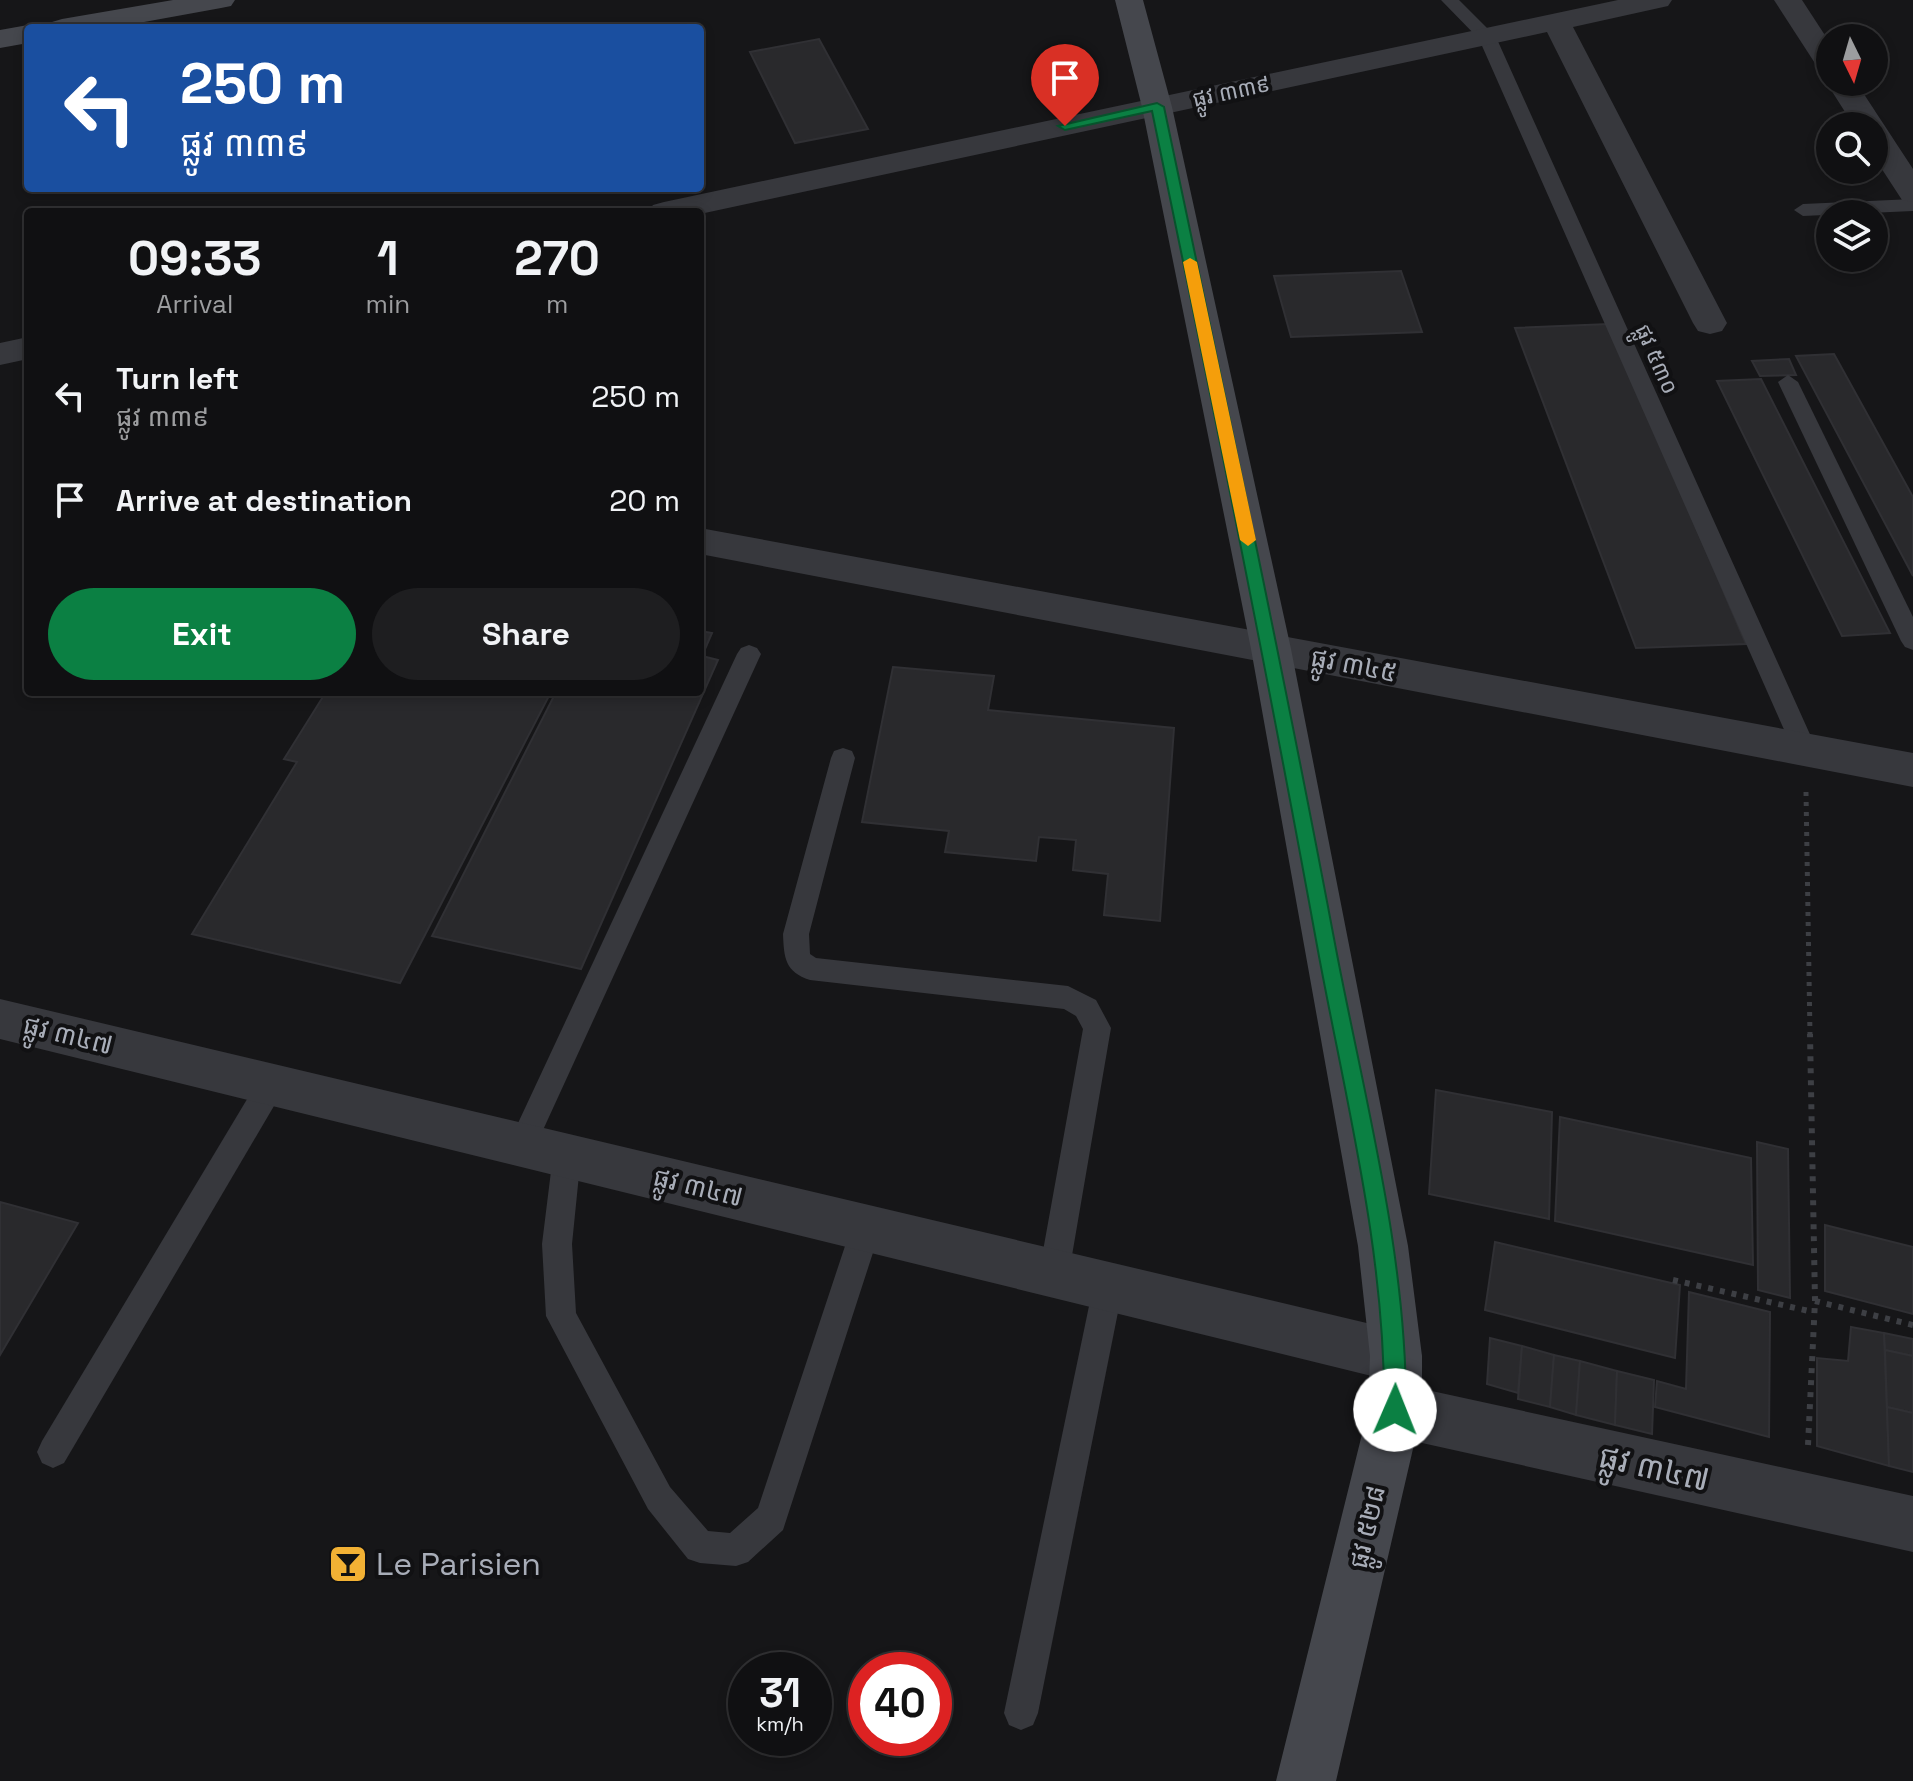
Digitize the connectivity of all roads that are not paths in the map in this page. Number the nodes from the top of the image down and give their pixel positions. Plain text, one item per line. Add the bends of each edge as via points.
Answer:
1 (221, 0) edge
2 (1129, 0) edge
3 (1449, 0) edge
4 (1658, 0) edge
5 (1788, 0) edge
6 (1556, 22) junction
7 (85, 24) edge
8 (24, 35) edge
9 (1487, 37) junction
10 (0, 39) edge
11 (1816, 43) edge
12 (1157, 107) junction
13 (1888, 155) edge
14 (1913, 193) edge
15 (1913, 205) edge
16 (683, 208) edge
17 (1803, 210) dead end
18 (1710, 323) dead end
19 (24, 349) edge
20 (0, 354) edge
21 (1788, 382) dead end
22 (704, 542) edge
23 (1913, 641) edge
24 (1271, 649) junction
25 (749, 654) dead end
26 (1805, 750) junction
27 (843, 758) dead end
28 (1913, 770) edge
29 (0, 1019) edge
30 (271, 1085) junction
31 (544, 1150) junction
32 (866, 1228) junction
33 (1054, 1273) junction
34 (1108, 1287) junction
35 (1396, 1356) junction
36 (1395, 1410) junction
37 (53, 1452) dead end
38 (1913, 1524) edge
39 (1021, 1713) dead end
40 (1306, 1781) edge

1 - 7 street
2 - 12 street, ផ្លូវ ៥២៨
3 - 9 lane, ផ្លូវ ៥៣០
4 - 6 street, ផ្លូវ ៣៣៩
5 - 11 street
6 - 9 street, ផ្លូវ ៣៣៩
6 - 18 street
8 - 10 street
9 - 12 street, ផ្លូវ ៣៣៩
9 - 26 lane, ផ្លូវ ៥៣០
12 - 16 street, ផ្លូវ ៣៣៩
12 - 24 street, ផ្លូវ ៥២៨
13 - 14 street
15 - 17 lane
19 - 20 street
21 - 23 lane
22 - 24 street, ផ្លូវ ៣៤៥
24 - 26 street, ផ្លូវ ៣៤៥
24 - 35 street, ផ្លូវ ៥២៨ via 1383,1246
25 - 31 lane
26 - 28 street, ផ្លូវ ៣៤៥
27 - 33 lane via 796,934 797,959 810,969 1068,998 1086,1008 1097,1028
29 - 30 street, ផ្លូវ ៣៤៧
30 - 31 street, ផ្លូវ ៣៤៧
30 - 37 lane
31 - 32 street, ផ្លូវ ៣៤៧
31 - 32 lane via 561,1316 659,1498 700,1547 736,1550 771,1518
32 - 33 street, ផ្លូវ ៣៤៧
33 - 34 street, ផ្លូវ ៣៤៧
34 - 35 street, ផ្លូវ ៣៤៧
34 - 39 lane
35 - 36 street, ផ្លូវ ៥២៨
36 - 38 street, ផ្លូវ ៣៤៧
36 - 40 street, ផ្លូវ ៥២៨

